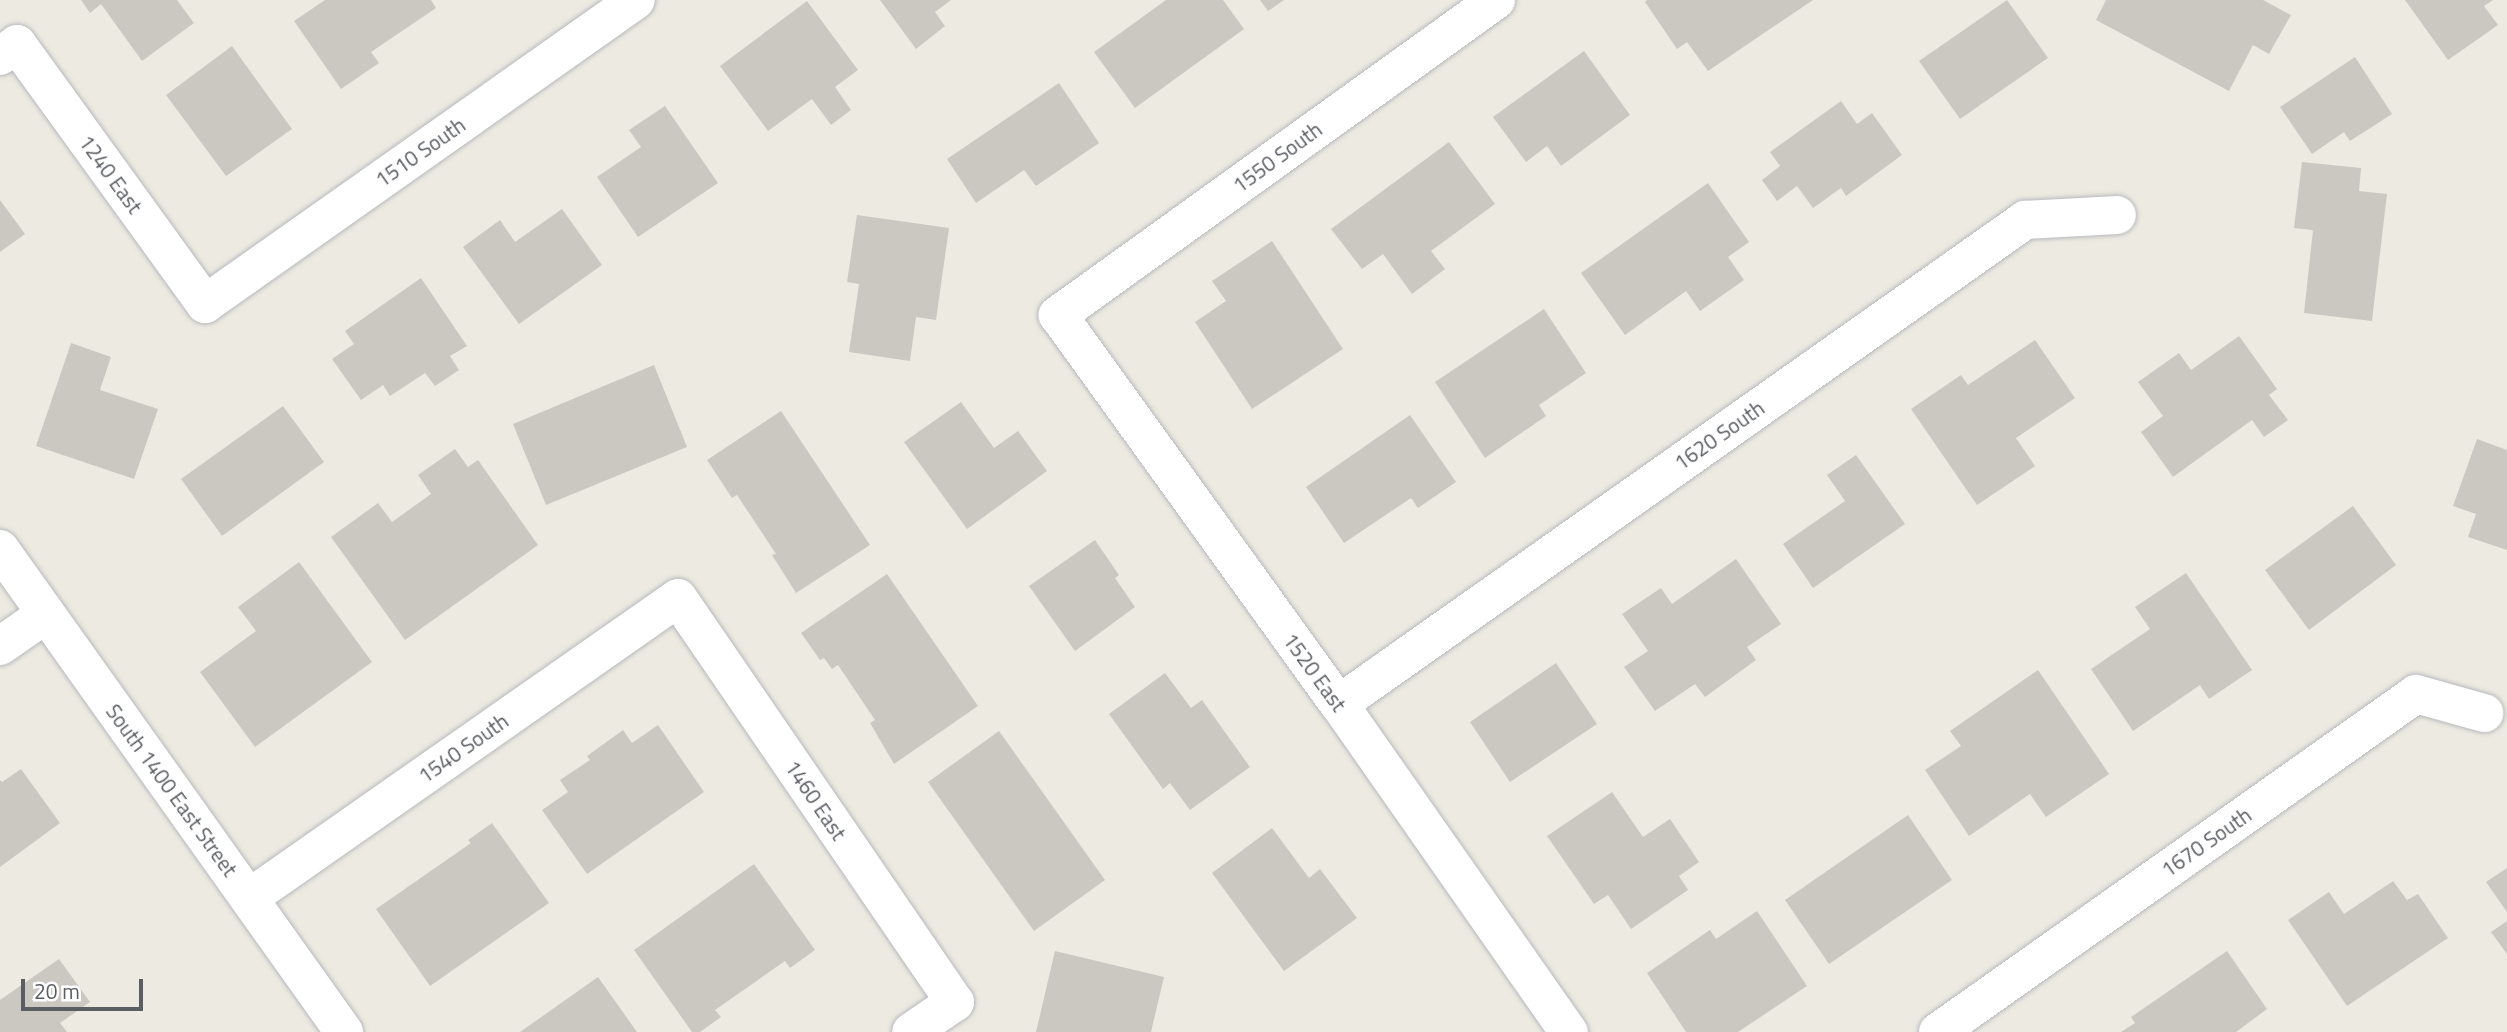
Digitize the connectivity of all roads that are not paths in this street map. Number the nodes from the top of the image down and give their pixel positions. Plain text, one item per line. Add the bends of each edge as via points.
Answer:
1 (636, 0) edge
2 (1496, 0) edge
3 (9, 50) edge
4 (2117, 215) dead end
5 (205, 304) joint
6 (1058, 315) joint
7 (0, 549) edge
8 (678, 598) joint
9 (46, 614) junction
10 (0, 646) edge
11 (1339, 704) junction
12 (2484, 713) dead end
13 (249, 898) junction
14 (344, 1032) edge
15 (911, 1032) edge
16 (1569, 1032) edge
17 (1938, 1032) edge

1 - 5 street, 1510 South
2 - 6 street, 1550 South
3 - 5 street, 1240 East
4 - 11 street, 1620 South via 2025,220
6 - 11 street, 1520 East
7 - 9 street, South 1400 East Street
8 - 13 street, 1540 South
8 - 15 street, 1460 East via 955,1002
9 - 10 street
9 - 13 street, South 1400 East Street
11 - 16 street, 1520 East
12 - 17 street, 1670 South via 2416,694
13 - 14 street, South 1400 East Street

